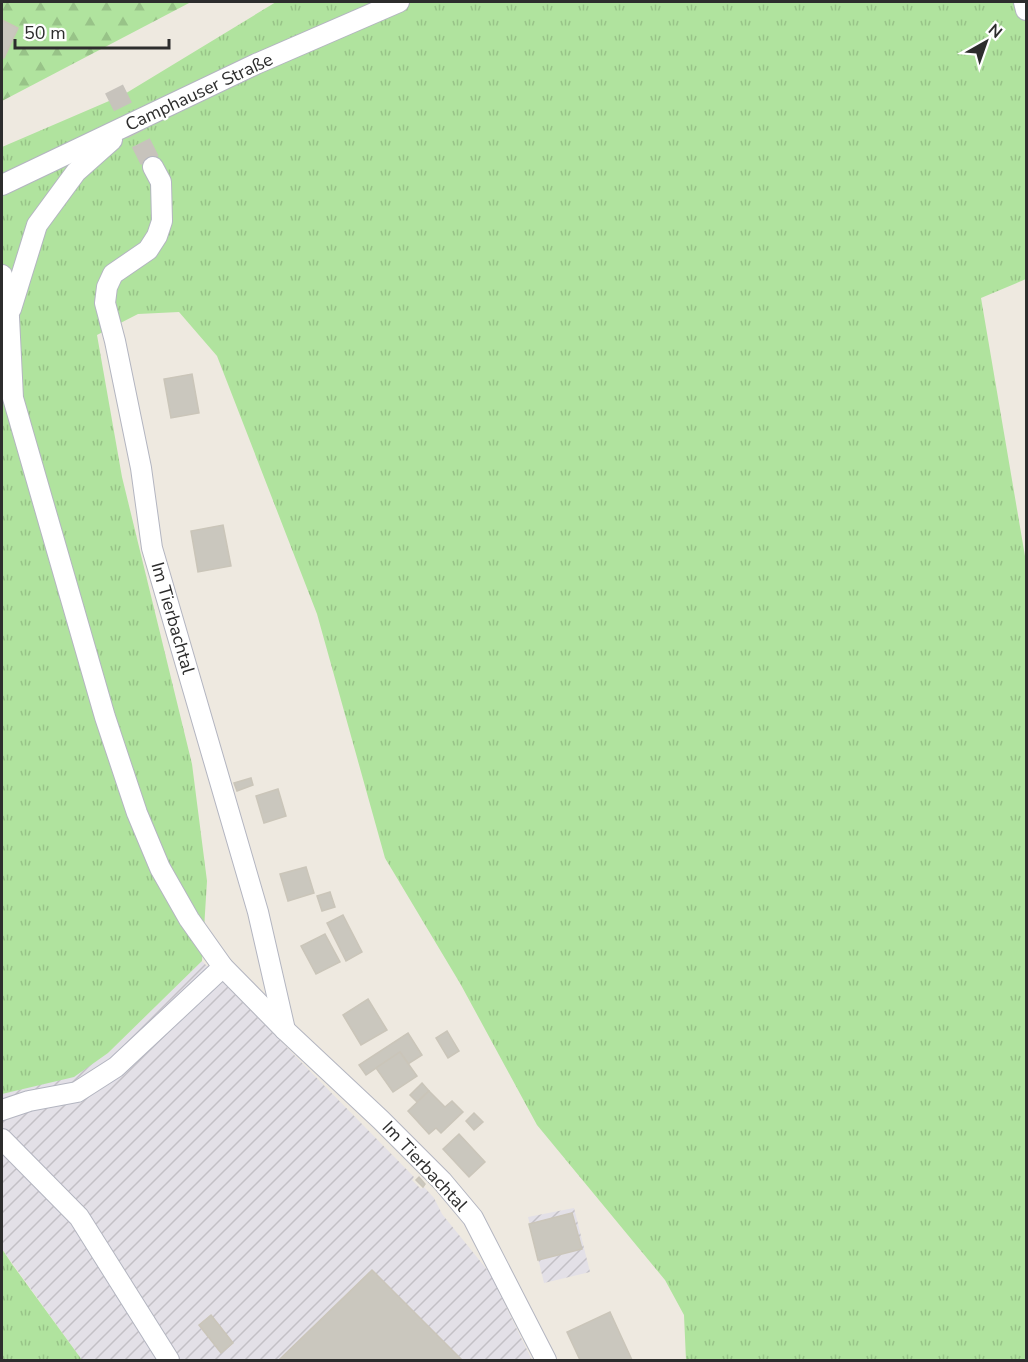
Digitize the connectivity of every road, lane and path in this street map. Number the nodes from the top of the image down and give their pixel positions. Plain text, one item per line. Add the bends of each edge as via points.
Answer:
1 (399, 2) edge
2 (1024, 2) edge
3 (1026, 10) edge
4 (130, 124) junction
5 (153, 167) tunnel mouth
6 (2, 185) edge
7 (2, 276) edge
8 (9, 317) junction
9 (7, 390) edge
10 (223, 967) junction
11 (285, 1030) junction
12 (2, 1110) edge
13 (2, 1140) edge
14 (169, 1360) edge
15 (546, 1360) edge

1 - 4 street, Camphauser Straße
2 - 3 street
4 - 6 street, Camphauser Straße
4 - 8 street, Im Tierbachtal via 76,172 37,225
5 - 11 street, Im Tierbachtal via 161,182 162,221 157,236 148,250 113,274 105,303 141,468 152,548 258,912
7 - 8 street, Im Tierbachtal
8 - 9 street, Im Tierbachtal
9 - 10 street, Im Tierbachtal via 137,813 160,868 189,920
10 - 11 street, Im Tierbachtal
10 - 12 street via 116,1066 77,1092
11 - 15 street, Im Tierbachtal via 381,1119 473,1218
13 - 14 street via 79,1217

